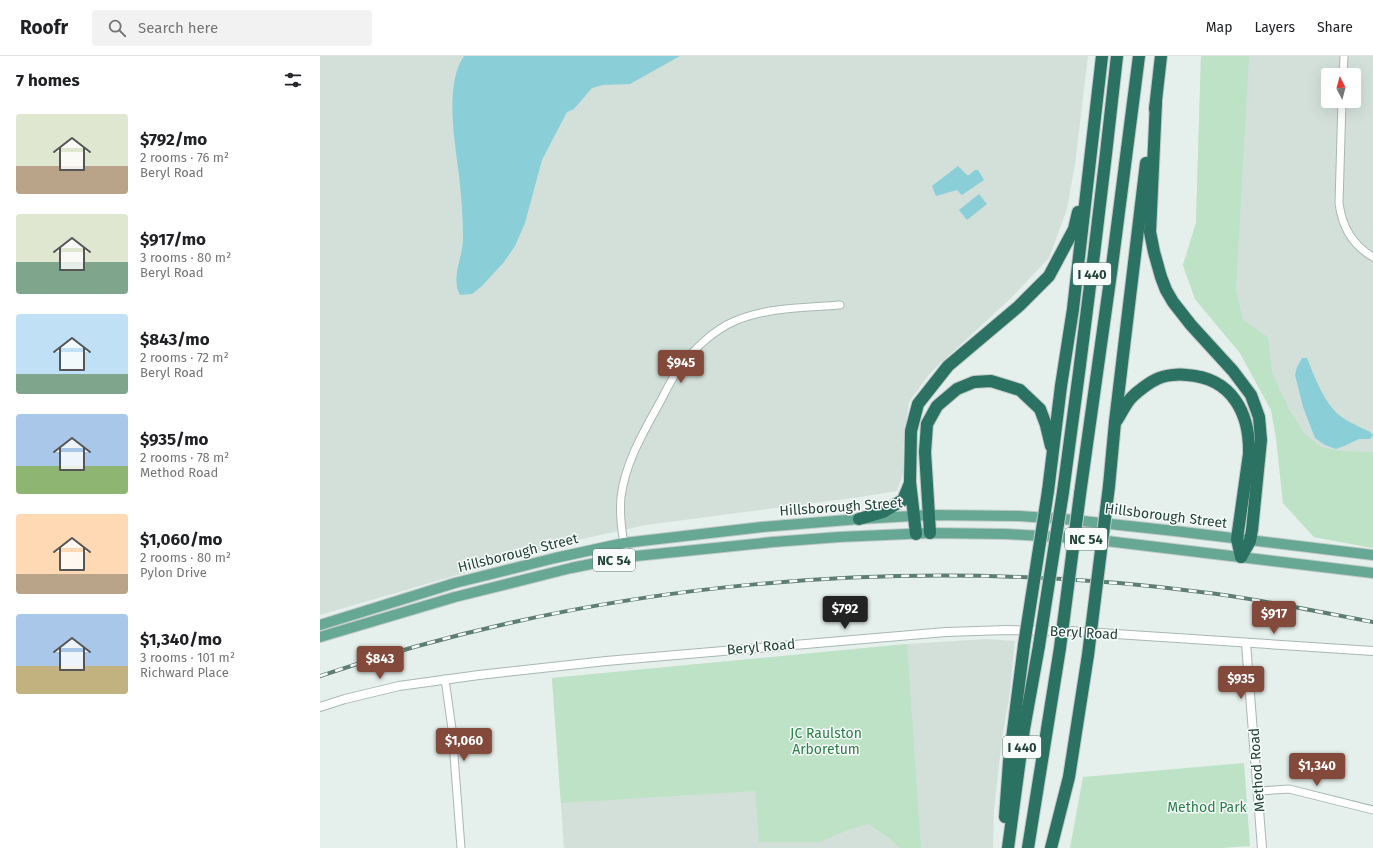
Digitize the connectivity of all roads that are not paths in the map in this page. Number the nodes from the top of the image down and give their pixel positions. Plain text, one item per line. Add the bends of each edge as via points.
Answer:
1 (1102, 56) edge
2 (1117, 56) edge
3 (1139, 56) edge
4 (1161, 56) edge
5 (1344, 56) edge
6 (1343, 68) edge
7 (1156, 102) junction
8 (1342, 108) edge
9 (1091, 162) junction
10 (1373, 258) edge
11 (840, 305) dead end
12 (1115, 422) junction
13 (1053, 457) junction
14 (910, 482) junction
15 (930, 515) junction
16 (915, 516) junction
17 (859, 519) junction
18 (930, 533) junction
19 (916, 534) junction
20 (1237, 539) junction
21 (1250, 541) junction
22 (624, 543) junction
23 (1373, 555) edge
24 (1242, 557) junction
25 (626, 558) junction
26 (1373, 573) edge
27 (320, 625) edge
28 (320, 637) edge
29 (1246, 643) junction
30 (1373, 651) edge
31 (445, 679) junction
32 (320, 707) edge
33 (1259, 791) junction
34 (1373, 810) edge
35 (460, 848) edge
36 (1004, 848) edge
37 (1008, 848) edge
38 (1028, 848) edge
39 (1051, 848) edge
40 (1262, 848) edge

1 - 9 highway
2 - 37 highway, I 440, bridge via 1063,492 1024,729
3 - 38 highway, I 440, bridge via 1060,648
4 - 7 highway
5 - 6 street
7 - 12 highway via 1144,176
7 - 21 highway via 1150,232 1161,277 1173,302 1251,395 1259,417 1261,440
8 - 10 street via 1340,213 1357,246
9 - 13 highway
9 - 14 highway via 1074,229 1049,276 1019,306 948,366 918,404 911,431
11 - 22 street via 754,314 709,337 692,354 678,370 639,441 630,464 621,497
12 - 20 highway via 1132,397 1158,378 1181,374 1195,375 1210,379 1231,394 1244,418 1249,440
12 - 39 highway, bridge via 1088,655 1069,777
13 - 15 highway via 1040,409 1020,390 991,381 974,382 957,389 937,406 927,424 925,452
13 - 36 highway, bridge via 1009,762
14 - 16 highway
14 - 17 highway via 903,500 883,512
15 - 16 main road, Hillsborough Street / NC 54
15 - 18 highway
15 - 20 main road, Hillsborough Street / NC 54 via 1064,519
16 - 17 main road, Hillsborough Street / NC 54
16 - 19 highway
17 - 22 main road, Hillsborough Street / NC 54
18 - 19 main road, Hillsborough Street / NC 54
18 - 24 main road, Hillsborough Street / NC 54 via 1090,539
19 - 25 main road, Hillsborough Street / NC 54 via 787,541
20 - 21 main road, Hillsborough Street
20 - 24 highway
21 - 23 main road, Hillsborough Street
21 - 24 highway
22 - 25 street
22 - 27 main road, Hillsborough Street / NC 54 via 455,583
24 - 26 main road, Hillsborough Street
25 - 28 main road, Hillsborough Street / NC 54 via 571,568 455,597
29 - 30 street, Beryl Road
29 - 31 street, Beryl Road via 1070,631 974,631 614,660
29 - 33 street, Method Road
31 - 32 street, Beryl Road via 399,686
31 - 35 street via 452,729
33 - 34 street via 1289,789
33 - 40 street, Method Road

